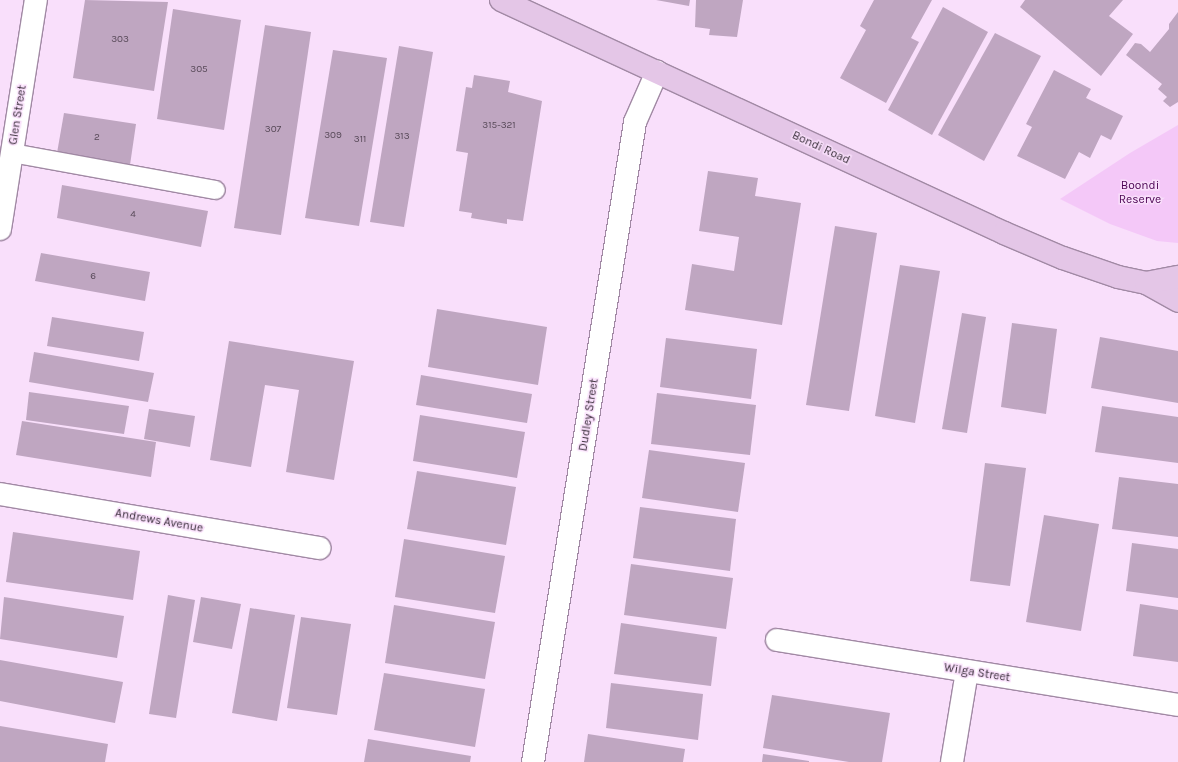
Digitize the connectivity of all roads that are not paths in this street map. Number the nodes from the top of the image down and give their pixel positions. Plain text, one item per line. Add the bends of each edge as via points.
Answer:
1 (36, 0) edge
2 (501, 0) edge
3 (657, 72) junction
4 (12, 153) junction
5 (216, 190) dead end
6 (0, 229) edge
7 (1178, 277) edge
8 (1146, 283) junction
9 (1178, 301) edge
10 (0, 494) edge
11 (319, 548) dead end
12 (777, 640) dead end
13 (967, 671) junction
14 (1178, 705) edge
15 (533, 762) edge
16 (952, 762) edge

1 - 4 street, Glen Street
2 - 3 main road, Bondi Road
3 - 8 main road, Bondi Road via 1063,258 1118,277
3 - 15 street, Dudley Street via 636,122
4 - 5 lane
4 - 6 street, Glen Street
7 - 8 main road, Bondi Road
8 - 9 main road, Bondi Road
10 - 11 street, Andrews Avenue
12 - 13 street, Wilga Street
13 - 14 street, Wilga Street
13 - 16 street

